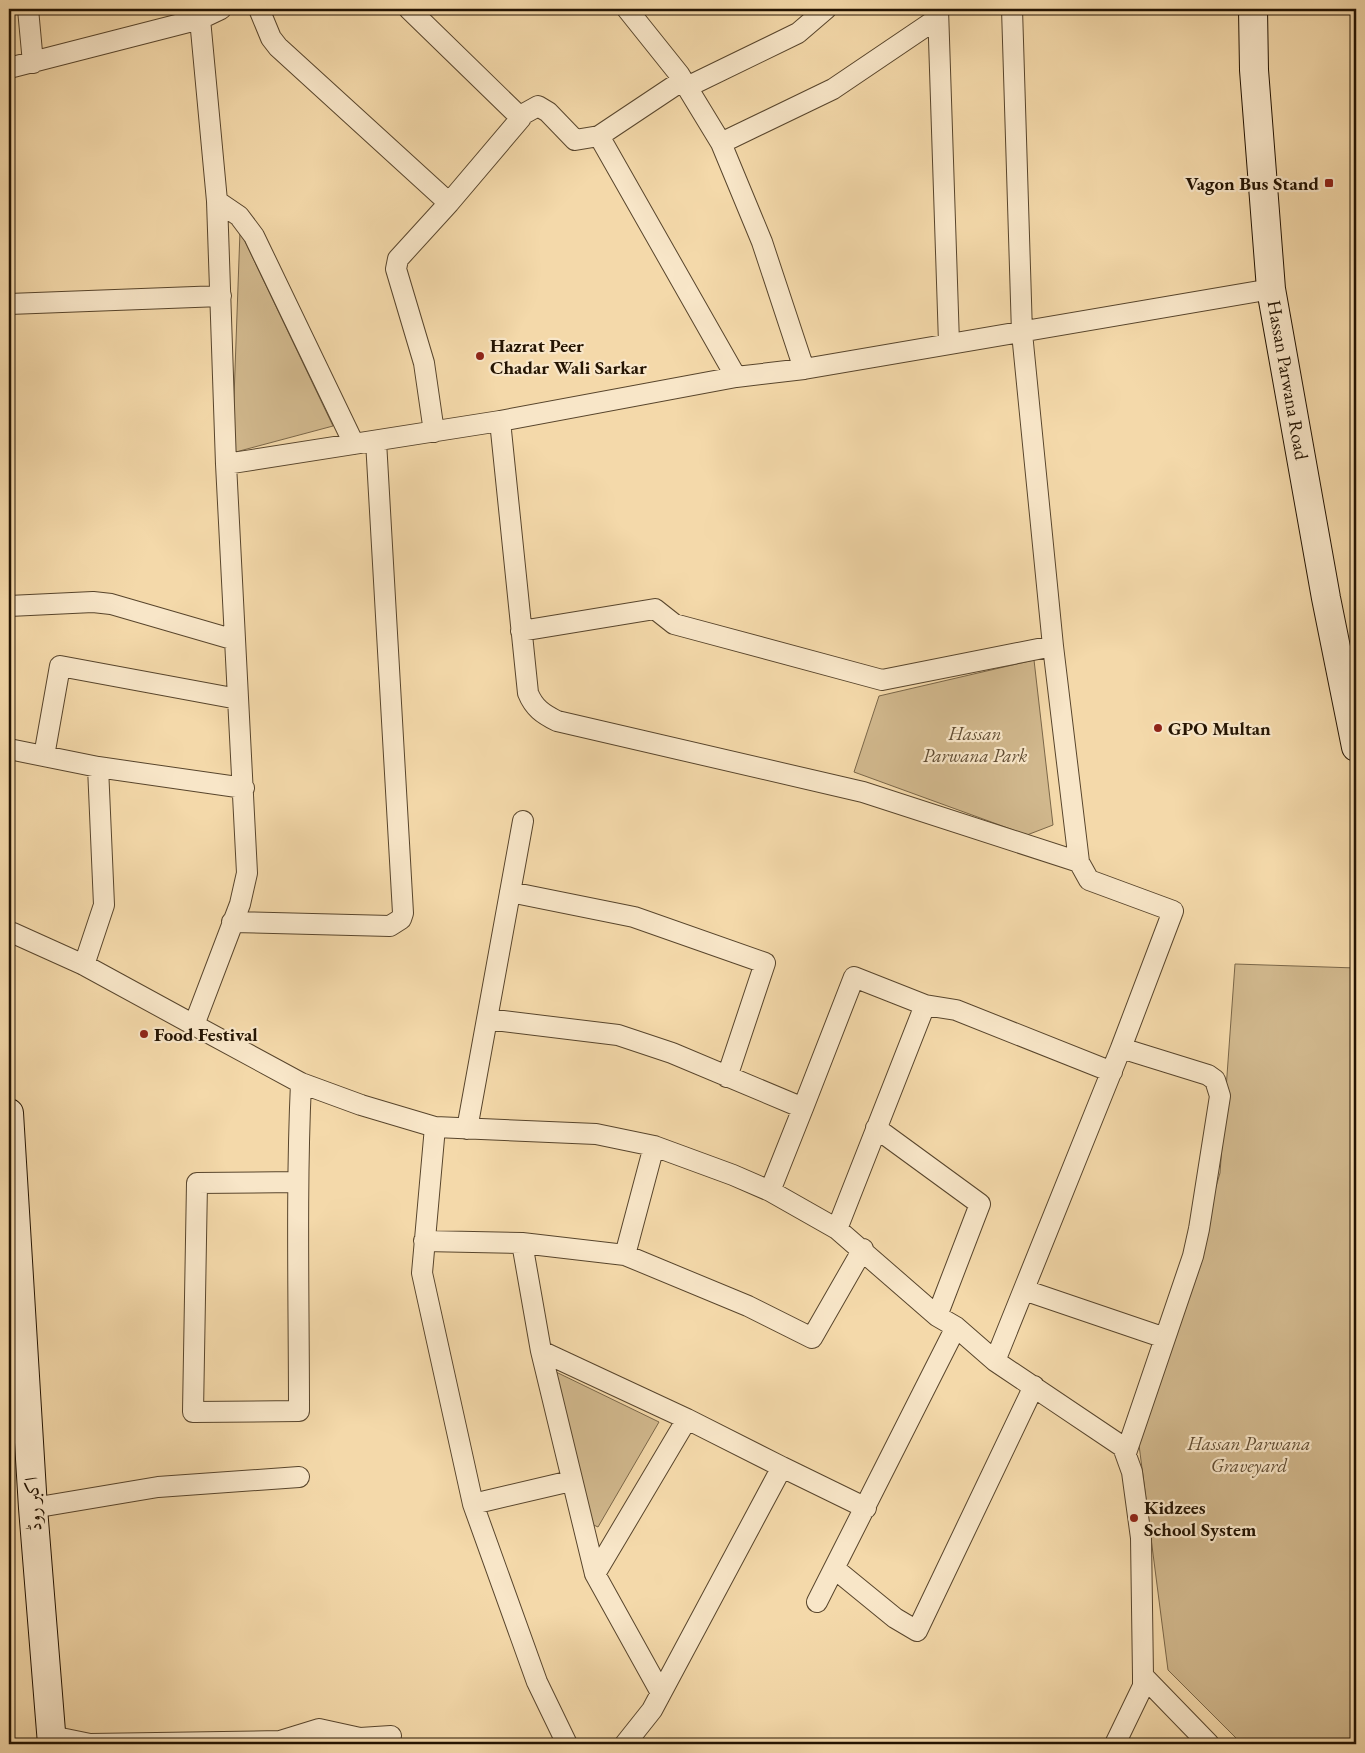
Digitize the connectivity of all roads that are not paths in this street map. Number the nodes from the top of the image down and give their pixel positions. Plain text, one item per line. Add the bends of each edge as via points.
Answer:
1 (28, 9) edge
2 (221, 9) edge
3 (259, 9) edge
4 (409, 9) edge
5 (826, 9) edge
6 (1012, 9) edge
7 (1253, 9) edge
8 (634, 11) edge
9 (938, 13) edge
10 (200, 19) junction
11 (33, 63) junction
12 (9, 68) edge
13 (685, 84) junction
14 (520, 116) junction
15 (598, 136) junction
16 (721, 143) junction
17 (217, 201) junction
18 (449, 203) junction
19 (1271, 289) junction
20 (221, 296) junction
21 (9, 304) edge
22 (1022, 333) junction
23 (949, 343) junction
24 (804, 369) junction
25 (736, 377) junction
26 (500, 421) junction
27 (434, 432) junction
28 (376, 441) junction
29 (354, 444) junction
30 (226, 464) junction
31 (9, 606) edge
32 (521, 631) junction
33 (235, 640) junction
34 (1054, 646) junction
35 (238, 699) junction
36 (1356, 747) edge
37 (9, 750) edge
38 (44, 756) junction
39 (98, 767) junction
40 (244, 788) junction
41 (523, 821) dead end
42 (1080, 862) junction
43 (510, 892) junction
44 (232, 922) junction
45 (9, 934) edge
46 (84, 965) junction
47 (925, 1005) junction
48 (487, 1019) junction
49 (194, 1025) junction
50 (1121, 1048) junction
51 (1112, 1072) junction
52 (726, 1077) junction
53 (301, 1083) junction
54 (803, 1108) junction
55 (9, 1113) edge
56 (435, 1128) junction
57 (876, 1128) junction
58 (467, 1129) junction
59 (654, 1146) junction
60 (298, 1182) junction
61 (770, 1191) junction
62 (837, 1229) junction
63 (424, 1242) junction
64 (522, 1243) junction
65 (863, 1249) junction
66 (625, 1255) junction
67 (1024, 1290) junction
68 (937, 1316) junction
69 (956, 1327) junction
70 (1165, 1338) junction
71 (541, 1351) junction
72 (995, 1361) junction
73 (1034, 1386) junction
74 (687, 1419) junction
75 (1126, 1453) junction
76 (782, 1467) junction
77 (299, 1477) dead end
78 (571, 1481) junction
79 (473, 1504) junction
80 (33, 1508) junction
81 (866, 1508) junction
82 (835, 1569) junction
83 (595, 1574) junction
84 (816, 1602) dead end
85 (1144, 1676) junction
86 (661, 1693) junction
87 (391, 1736) dead end
88 (51, 1740) edge
89 (568, 1744) edge
90 (625, 1744) edge
91 (1115, 1744) edge
92 (1209, 1744) edge

1 - 11 street
2 - 10 street
3 - 18 street via 278,47
4 - 14 street
5 - 13 street via 798,33
6 - 22 street
7 - 19 main road, Hassan Parwana Road via 1254,70
8 - 13 street
9 - 16 street via 833,89
9 - 23 street
10 - 11 street
10 - 17 street
11 - 12 street
13 - 15 street
13 - 16 street
14 - 15 street via 538,106 575,140
14 - 18 street via 520,121
15 - 25 street
16 - 24 street via 762,242
17 - 20 street
17 - 29 street via 238,216 254,236
18 - 27 street via 396,264 424,363
19 - 22 street
19 - 36 main road, Hassan Parwana Road
20 - 21 street
20 - 30 street
22 - 23 street
22 - 34 street
23 - 24 street
24 - 25 street
25 - 26 street
26 - 27 street
26 - 32 street
27 - 28 street
28 - 29 street
28 - 44 street via 403,913 401,919 390,926
29 - 30 street
30 - 33 street
31 - 33 street via 111,604
32 - 34 street via 654,609 674,624 882,680
32 - 42 street via 528,693 535,707 557,721 863,792
33 - 35 street
34 - 42 street
35 - 38 street via 60,666
35 - 40 street
37 - 38 street
38 - 39 street
39 - 40 street
39 - 46 street via 104,905
40 - 44 street via 247,873
41 - 43 street
42 - 50 street via 1089,880 1173,911
43 - 48 street
43 - 52 street via 634,917 765,963
44 - 49 street
45 - 46 street
46 - 49 street
47 - 51 street via 956,1010
47 - 54 street via 854,977
47 - 57 street
48 - 52 street via 618,1035 672,1053
48 - 58 street
49 - 53 street
50 - 51 street
50 - 70 street via 1208,1075 1215,1080 1220,1096 1199,1229
51 - 67 street
52 - 54 street
53 - 56 street
53 - 60 street
54 - 61 street
55 - 80 main road, اکبر روڈ
56 - 58 street
56 - 63 street
57 - 62 street
57 - 68 street via 980,1204
58 - 59 street via 596,1134
59 - 61 street
59 - 66 street
60 - 60 street via 299,1412 193,1412 197,1183
61 - 62 street
62 - 65 street
63 - 64 street
63 - 79 street via 422,1272
64 - 66 street
64 - 71 street
65 - 66 street via 812,1338 748,1306
65 - 68 street
67 - 70 street
67 - 72 street
68 - 69 street
69 - 72 street
69 - 81 street
70 - 75 street
71 - 74 street
71 - 78 street
72 - 73 street
73 - 75 street via 1119,1443
73 - 82 street via 917,1631 895,1618
74 - 76 street
74 - 83 street
75 - 85 street via 1132,1472 1141,1538
76 - 81 street
76 - 86 street
77 - 80 street via 158,1487
78 - 79 street
78 - 83 street
79 - 89 street via 537,1682
80 - 88 main road, اکبر روڈ
81 - 82 street
82 - 84 street
83 - 86 street
85 - 91 street via 1144,1686
85 - 92 street
86 - 90 street
87 - 88 street via 360,1738 319,1729 280,1741 90,1744

